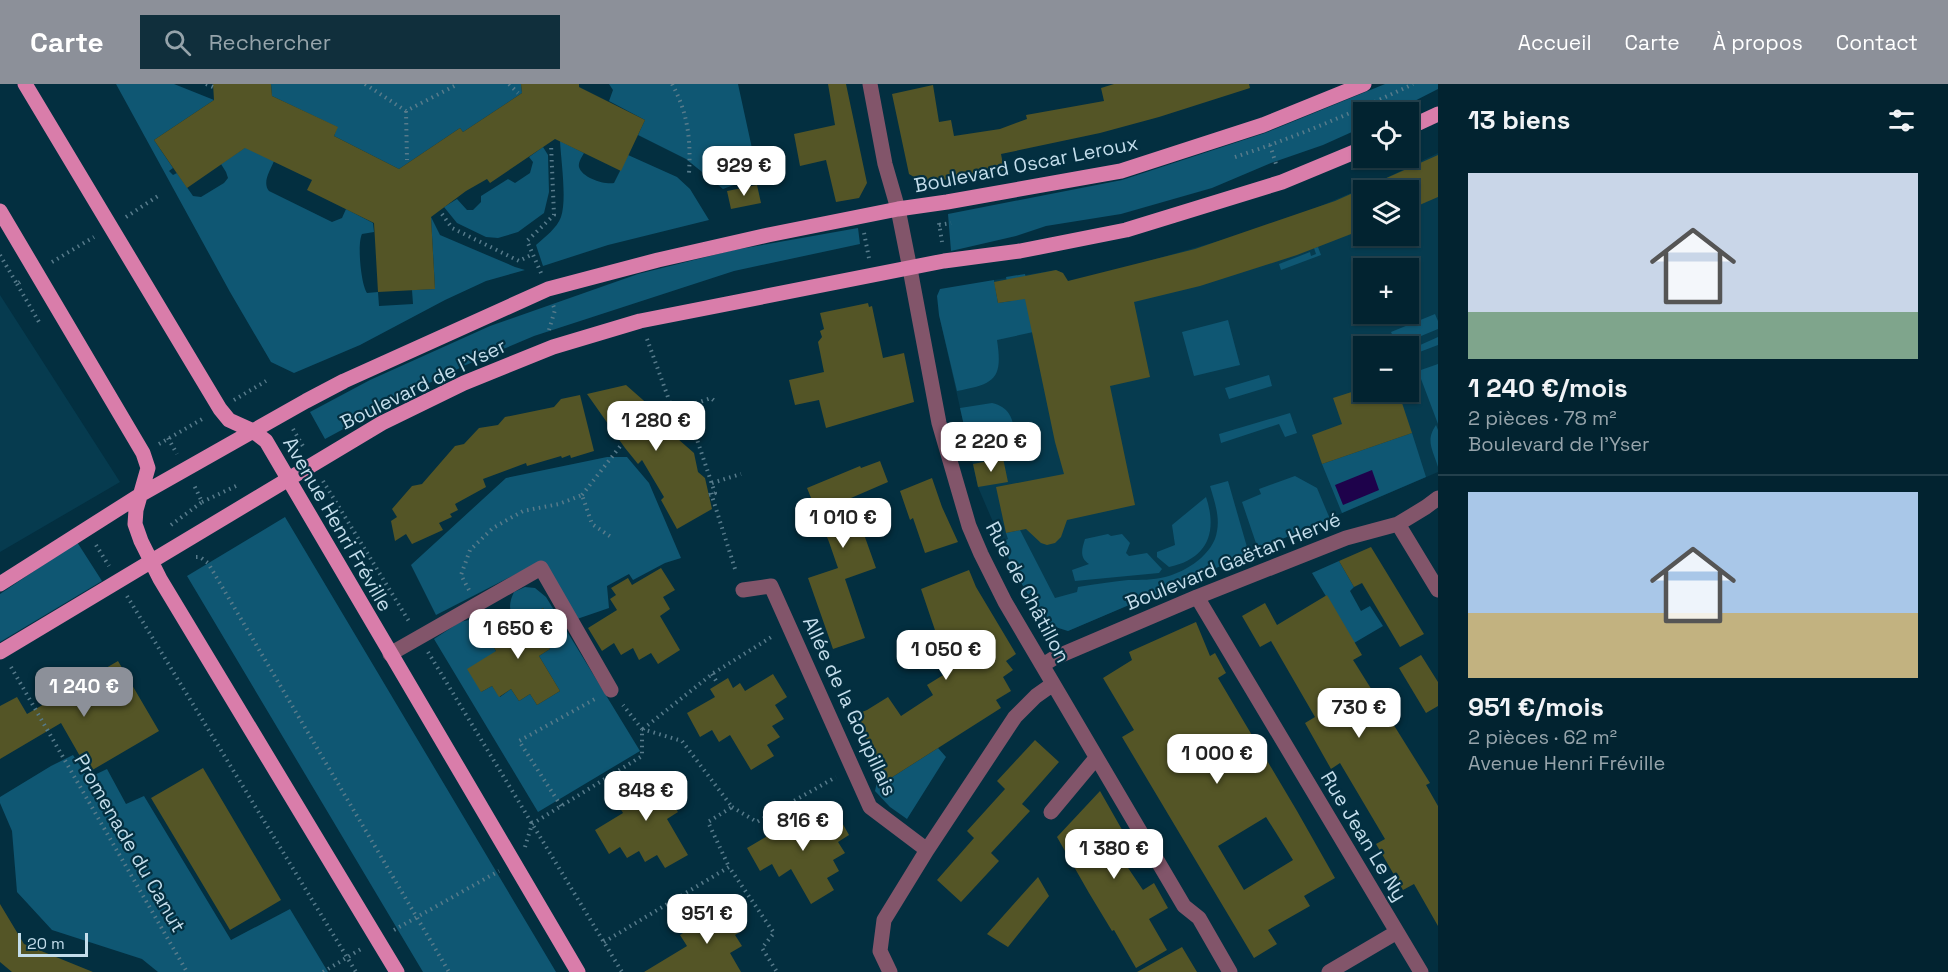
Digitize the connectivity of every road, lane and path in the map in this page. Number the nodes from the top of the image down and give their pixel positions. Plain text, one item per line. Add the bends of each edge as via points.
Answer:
1 (25, 84) edge
2 (206, 84) edge
3 (365, 84) edge
4 (458, 84) edge
5 (509, 84) edge
6 (672, 84) edge
7 (870, 84) edge
8 (1364, 84) edge
9 (213, 87) dead end
10 (518, 93) dead end
11 (406, 111) junction
12 (1438, 114) edge
13 (1419, 123) edge
14 (1263, 125) junction
15 (551, 144) dead end
16 (1353, 153) edge
17 (407, 160) dead end
18 (689, 173) dead end
19 (1282, 182) junction
20 (161, 194) dead end
21 (936, 204) junction
22 (898, 209) junction
23 (0, 211) edge
24 (442, 214) dead end
25 (861, 217) junction
26 (120, 221) dead end
27 (100, 233) dead end
28 (533, 254) junction
29 (0, 255) edge
30 (944, 261) junction
31 (46, 266) dead end
32 (910, 269) junction
33 (872, 275) junction
34 (25, 279) dead end
35 (17, 284) junction
36 (548, 289) junction
37 (640, 321) junction
38 (39, 322) dead end
39 (553, 347) junction
40 (266, 381) dead end
41 (717, 403) dead end
42 (686, 407) junction
43 (220, 409) junction
44 (673, 411) junction
45 (284, 413) junction
46 (668, 422) dead end
47 (253, 431) junction
48 (168, 438) junction
49 (622, 444) dead end
50 (143, 453) junction
51 (181, 460) dead end
52 (312, 464) junction
53 (741, 474) dead end
54 (191, 478) dead end
55 (288, 479) junction
56 (712, 483) junction
57 (140, 495) junction
58 (582, 495) junction
59 (1438, 498) edge
60 (1398, 524) junction
61 (86, 528) junction
62 (611, 537) dead end
63 (176, 538) junction
64 (151, 561) junction
65 (119, 581) junction
66 (0, 584) edge
67 (743, 590) joint
68 (1438, 590) edge
69 (1197, 597) junction
70 (476, 604) junction
71 (789, 626) junction
72 (419, 637) junction
73 (0, 652) edge
74 (390, 654) junction
75 (1042, 665) junction
76 (11, 667) dead end
77 (712, 674) junction
78 (718, 684) dead end
79 (1053, 684) junction
80 (611, 690) junction
81 (642, 729) junction
82 (1096, 758) junction
83 (852, 767) junction
84 (618, 772) junction
85 (627, 784) dead end
86 (561, 807) junction
87 (732, 807) junction
88 (776, 811) junction
89 (1051, 812) dead end
90 (779, 818) dead end
91 (532, 824) junction
92 (927, 850) junction
93 (513, 862) junction
94 (729, 867) junction
95 (676, 899) junction
96 (417, 917) junction
97 (690, 917) dead end
98 (1397, 932) junction
99 (377, 939) junction
100 (604, 942) junction
101 (347, 958) junction
102 (187, 972) edge
103 (323, 972) edge
104 (356, 972) edge
105 (397, 972) edge
106 (449, 972) edge
107 (578, 972) edge
108 (622, 972) edge
109 (777, 972) edge
110 (891, 972) edge
111 (1230, 972) edge
112 (1329, 972) edge
113 (1421, 972) edge

1 - 43 main road, Avenue Henri Fréville
2 - 9 path
3 - 11 path
4 - 11 path
5 - 10 path
6 - 18 path via 689,134
7 - 22 street, Rue de Châtillon
8 - 14 main road, Boulevard Oscar Leroux
11 - 17 path
12 - 13 main road
14 - 19 path
14 - 21 main road, Boulevard Oscar Leroux via 1121,171
15 - 28 path via 554,215 527,241
16 - 19 main road
19 - 30 main road via 1126,230
20 - 26 path
21 - 22 main road, Boulevard Oscar Leroux
21 - 30 path
22 - 25 main road, Boulevard de l'Yser
22 - 32 street, Rue de Châtillon
23 - 50 main road
24 - 28 path via 452,228 519,261
25 - 33 path
25 - 36 main road, Boulevard de l'Yser via 692,252
27 - 31 path
28 - 36 path
29 - 35 path
30 - 32 main road
32 - 33 main road, Boulevard de l'Yser
32 - 75 street, Rue de Châtillon via 939,423 969,526 1005,602
33 - 37 main road, Boulevard de l'Yser
34 - 35 path
35 - 38 path
36 - 39 path via 555,310 548,334
36 - 45 main road, Boulevard de l'Yser via 344,381
37 - 39 main road, Boulevard de l'Yser
37 - 44 path
39 - 52 main road, Boulevard de l'Yser via 464,383 382,423
40 - 43 path
41 - 42 path via 711,398
42 - 44 path
42 - 56 path
43 - 47 main road, Avenue Henri Fréville via 229,420
43 - 48 path
44 - 46 path
45 - 47 main road, Boulevard de l'Yser
45 - 52 path
47 - 55 main road, Avenue Henri Fréville via 266,441
47 - 57 main road, Boulevard de l'Yser
48 - 50 path
48 - 51 path
49 - 58 path
50 - 57 main road via 148,468
52 - 55 main road, Boulevard de l'Yser
52 - 72 path
53 - 56 path
54 - 63 path via 202,502 170,526
55 - 63 main road, Boulevard de l'Yser
55 - 74 main road, Avenue Henri Fréville
56 - 67 path via 715,492 710,494
57 - 61 main road, Boulevard de l'Yser
57 - 64 main road via 135,524
58 - 62 path via 592,524
58 - 70 path via 523,511 493,528 470,550 461,575
59 - 60 street, Boulevard Gaëtan Hervé
60 - 68 street
60 - 69 street, Boulevard Gaëtan Hervé via 1346,538
61 - 65 path
61 - 66 main road, Boulevard de l'Yser
63 - 64 main road, Boulevard de l'Yser
63 - 96 path via 185,556 200,557 208,563
64 - 65 main road, Boulevard de l'Yser
64 - 99 main road
65 - 73 main road, Boulevard de l'Yser
65 - 101 path
67 - 71 street, Allée de la Goupillais via 771,586
69 - 75 street, Boulevard Gaëtan Hervé
69 - 98 street, Rue Jean Le Ny
70 - 72 street
70 - 80 street via 541,568
71 - 77 path
71 - 83 street, Allée de la Goupillais
72 - 74 street
72 - 91 path
74 - 93 main road, Avenue Henri Fréville
75 - 79 street, Rue de Châtillon
76 - 102 path, Promenade du Canut
77 - 78 path
77 - 81 path
79 - 82 street, Rue de Châtillon
79 - 92 street via 1015,717
80 - 81 path
80 - 86 path via 519,741
81 - 84 path via 642,756
81 - 87 path via 682,741
82 - 89 street
82 - 111 street, Rue de Châtillon via 1184,906 1199,918
83 - 88 path
83 - 92 street, Allée de la Goupillais via 870,807
84 - 85 path
84 - 86 path
86 - 91 path
87 - 88 path via 757,822
87 - 94 path via 708,822
88 - 90 path
91 - 100 path
92 - 110 street via 884,920 880,951
93 - 96 path
93 - 107 main road, Avenue Henri Fréville
94 - 95 path
94 - 109 path via 774,933 762,948
95 - 97 path
95 - 100 path
96 - 99 path
96 - 106 path
98 - 112 street
98 - 113 street, Rue Jean Le Ny
99 - 101 path
99 - 105 main road
100 - 108 path
101 - 103 path
101 - 104 path

